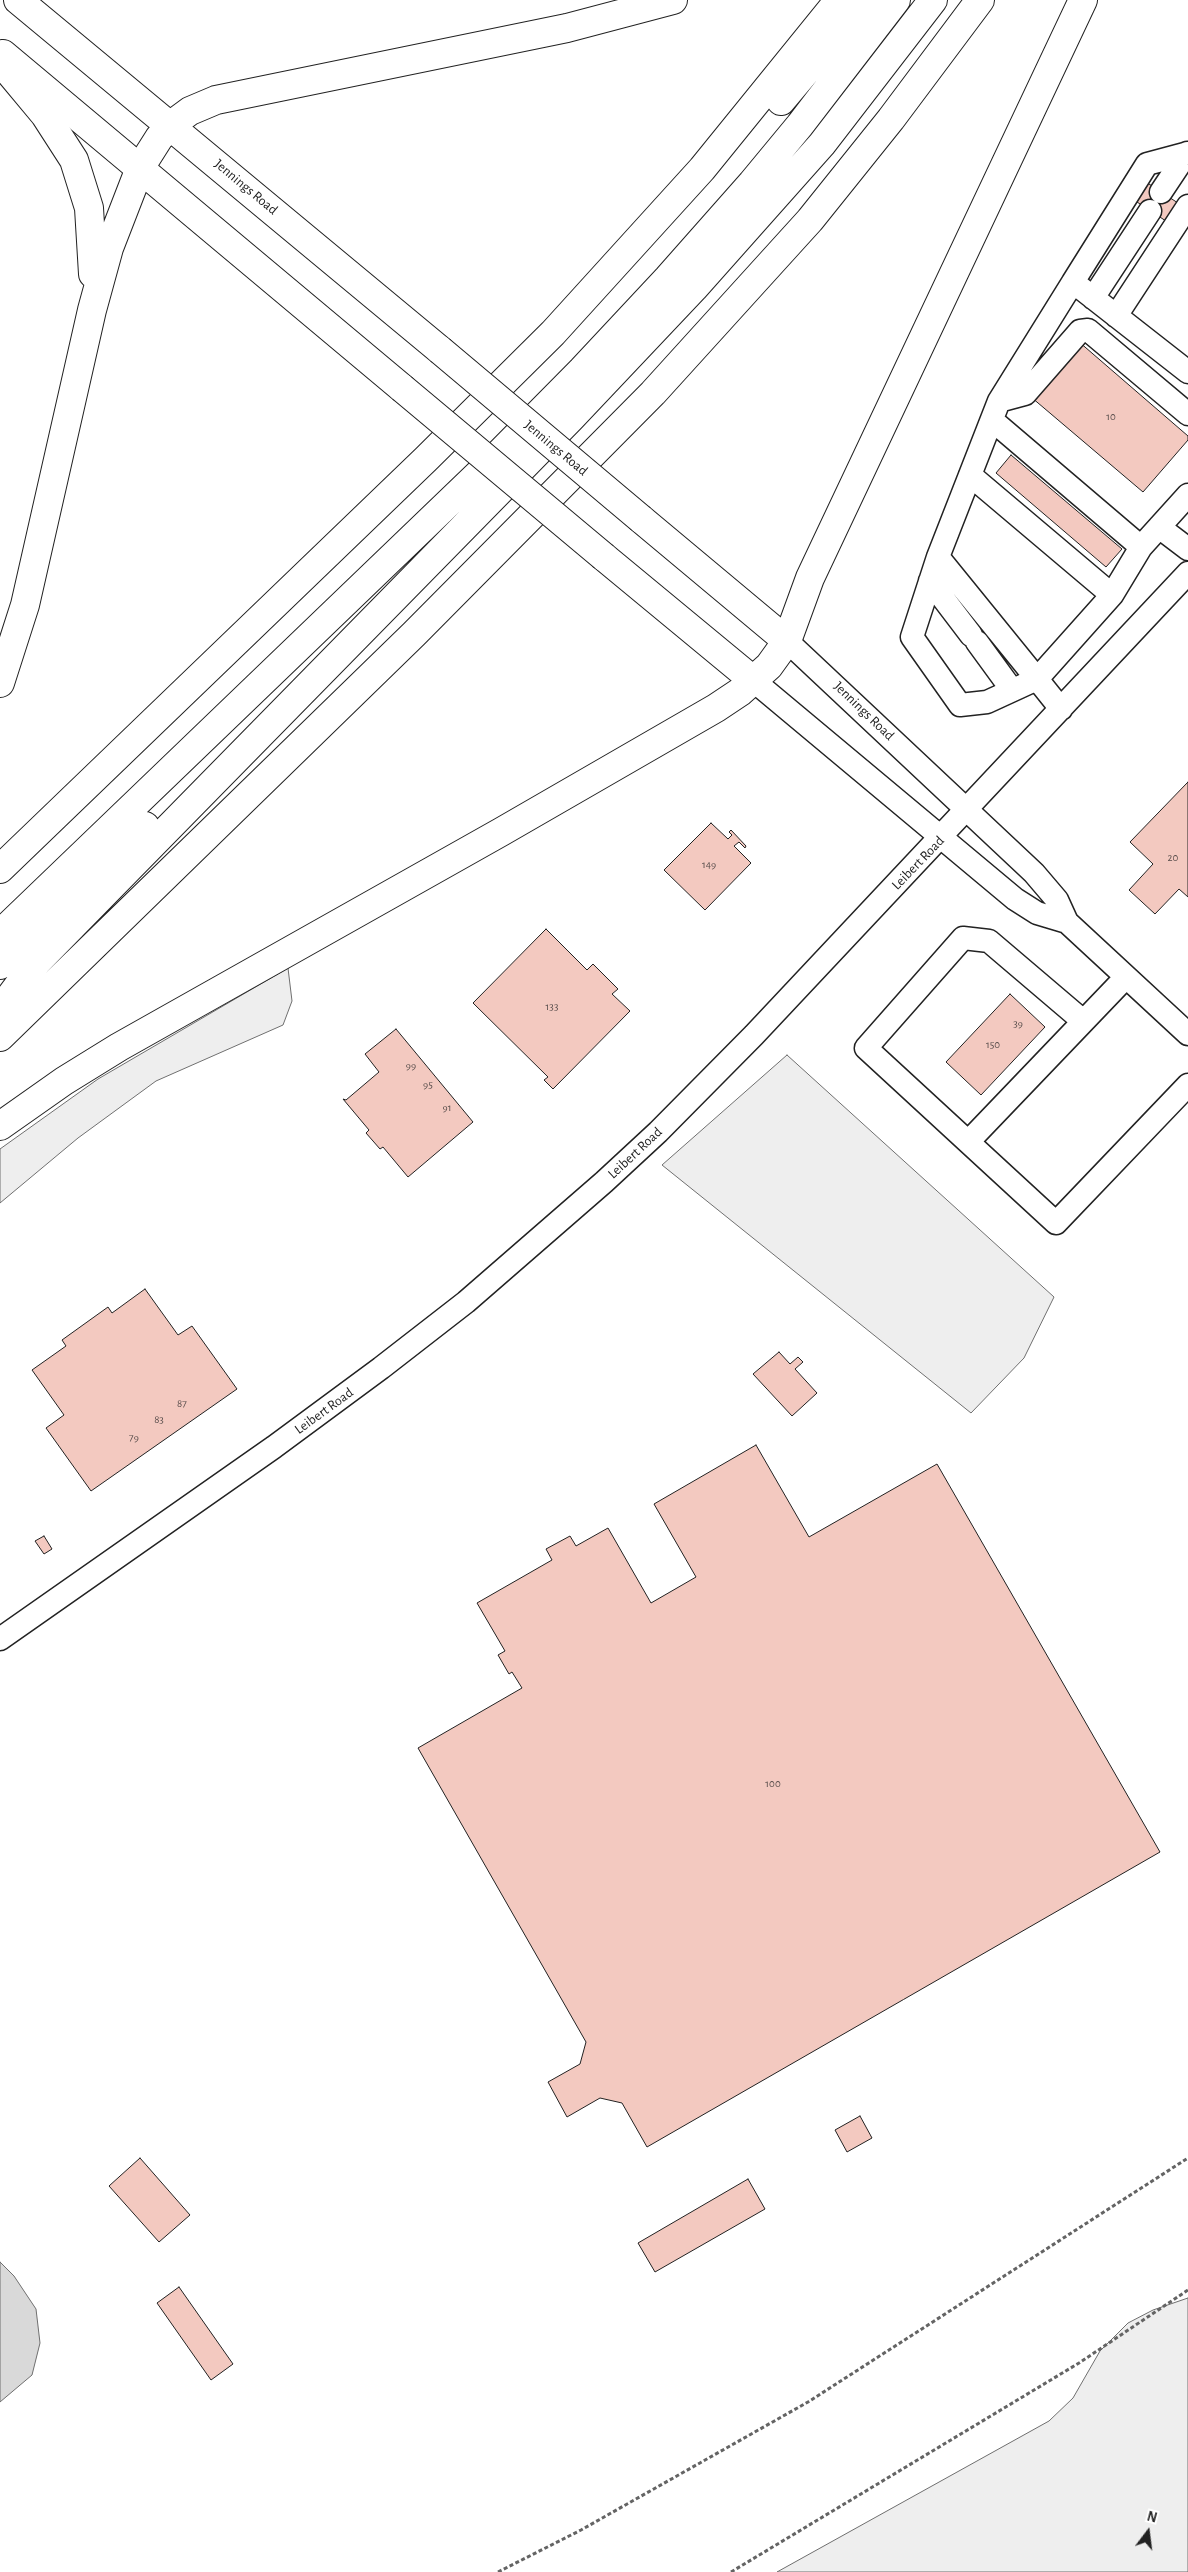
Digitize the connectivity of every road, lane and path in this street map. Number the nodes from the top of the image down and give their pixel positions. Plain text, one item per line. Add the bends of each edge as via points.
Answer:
1 (18, 0) edge
2 (673, 0) edge
3 (839, 0) edge
4 (866, 0) edge
5 (896, 0) edge
6 (934, 0) edge
7 (980, 0) edge
8 (1083, 0) edge
9 (0, 52) edge
10 (0, 61) edge
11 (171, 125) junction
12 (1187, 153) edge
13 (140, 168) junction
14 (702, 169) junction
15 (1188, 206) edge
16 (1073, 282) junction
17 (1093, 298) junction
18 (92, 310) junction
19 (1116, 316) junction
20 (1165, 354) junction
21 (1188, 372) edge
22 (1146, 378) junction
23 (995, 411) junction
24 (1188, 414) edge
25 (970, 475) junction
26 (1188, 495) edge
27 (1158, 527) junction
28 (1141, 547) junction
29 (1188, 549) edge
30 (938, 557) junction
31 (419, 573) junction
32 (1188, 573) edge
33 (930, 581) junction
34 (1112, 594) junction
35 (786, 640) junction
36 (1037, 679) junction
37 (754, 681) junction
38 (0, 683) edge
39 (1012, 690) junction
40 (1061, 709) junction
41 (968, 810) junction
42 (941, 838) junction
43 (0, 868) edge
44 (1066, 922) junction
45 (0, 934) edge
46 (0, 965) edge
47 (1126, 977) junction
48 (0, 1010) edge
49 (1083, 1021) junction
50 (1188, 1034) edge
51 (0, 1037) edge
52 (1188, 1085) edge
53 (0, 1126) edge
54 (968, 1141) junction
55 (0, 1639) edge
56 (1188, 2158) edge
57 (1188, 2290) edge
58 (498, 2572) edge
59 (730, 2572) edge

1 - 11 main road, Jennings Road
2 - 11 main road via 567,28 216,100 190,111
3 - 14 main road
4 - 14 main road via 772,111
5 - 45 main road via 752,183 582,370 491,462
6 - 31 main road via 858,101 765,210 629,358
7 - 51 main road via 810,220 647,400 414,634
8 - 35 main road via 810,578
9 - 13 main road, Jennings Road
10 - 18 main road via 57,131 80,176 93,240
11 - 13 main road
11 - 35 main road, Jennings Road, bridge
12 - 16 street via 1147,164
12 - 17 street
13 - 18 main road via 117,225
13 - 37 main road, Jennings Road, bridge
14 - 43 main road via 607,276 495,392
15 - 19 street
16 - 17 street
16 - 23 street
17 - 19 street
18 - 38 main road via 34,570
19 - 20 street
20 - 21 street
20 - 22 street
22 - 23 street via 1088,330 1080,331 1025,394
22 - 24 street
23 - 25 street
23 - 28 street
25 - 30 street
25 - 34 street
26 - 27 street
27 - 28 street
27 - 29 street
28 - 34 street
30 - 33 street
30 - 36 street
31 - 46 main road via 363,617
31 - 48 main road via 33,966
32 - 40 street, Leibert Road
33 - 39 street
33 - 39 street via 912,637 960,705 987,702
34 - 36 street
35 - 37 main road via 779,654
35 - 41 street, Jennings Road
36 - 39 street
36 - 40 street
37 - 42 street, Jennings Road
37 - 53 main road via 716,708 501,832 119,1047
40 - 41 street, Leibert Road
41 - 42 street, Leibert Road
41 - 44 street, Jennings Road via 1044,883 1057,900
42 - 44 street, Jennings Road via 1026,907
42 - 55 street, Leibert Road via 703,1088 604,1182 510,1264 445,1319 330,1407
44 - 47 street, Jennings Road
47 - 49 street
47 - 50 street, Jennings Road
49 - 54 street
49 - 54 street via 989,941 963,938 866,1048
52 - 54 street via 1056,1223
56 - 58 path via 808,2402 581,2530
57 - 59 path via 1079,2364

